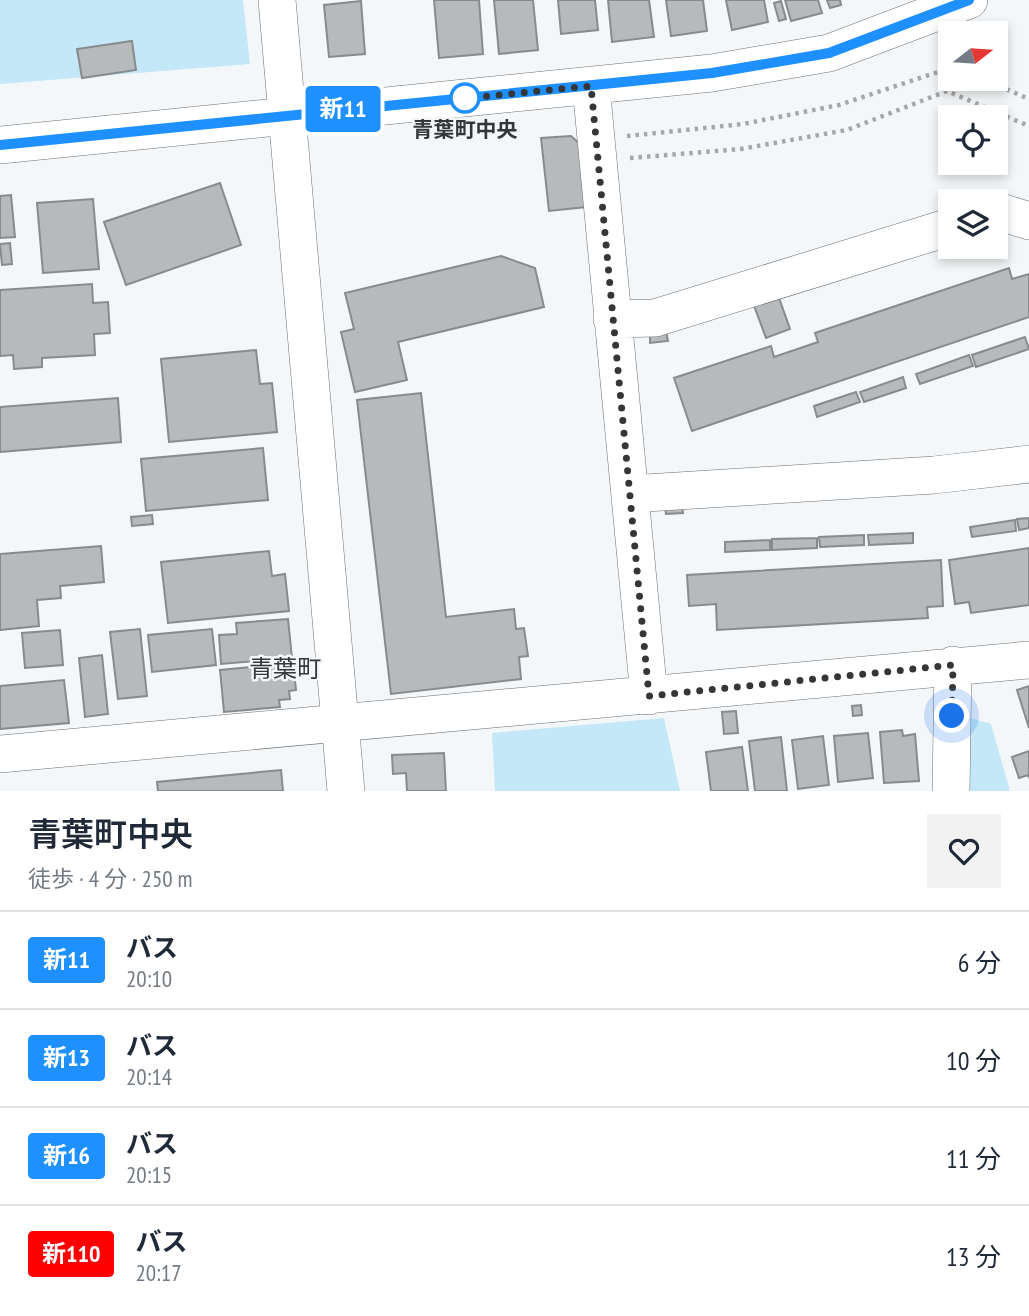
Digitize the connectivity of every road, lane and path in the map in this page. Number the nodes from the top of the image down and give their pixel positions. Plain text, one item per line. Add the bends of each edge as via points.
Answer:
1 (277, 0) edge
2 (955, 3) edge
3 (938, 72) edge
4 (591, 86) junction
5 (1008, 90) edge
6 (1029, 99) edge
7 (289, 114) junction
8 (1029, 126) edge
9 (619, 136) dead end
10 (0, 145) edge
11 (622, 159) dead end
12 (1008, 214) edge
13 (1029, 221) edge
14 (938, 231) edge
15 (612, 319) junction
16 (1029, 464) edge
17 (630, 494) junction
18 (1029, 660) edge
19 (953, 665) junction
20 (649, 696) junction
21 (338, 721) junction
22 (0, 754) edge
23 (346, 791) edge
24 (951, 791) edge

1 - 7 street
2 - 4 street via 829,53 712,73
3 - 9 path via 827,107 743,124
4 - 7 street
4 - 15 street
5 - 6 path
7 - 10 street
7 - 21 street
8 - 11 path via 947,91 847,130 741,149
12 - 13 street
14 - 15 street via 655,318
15 - 17 street
16 - 17 street via 934,475
17 - 20 street
18 - 19 street
19 - 20 street
19 - 24 street
20 - 21 street
21 - 22 street
21 - 23 street

